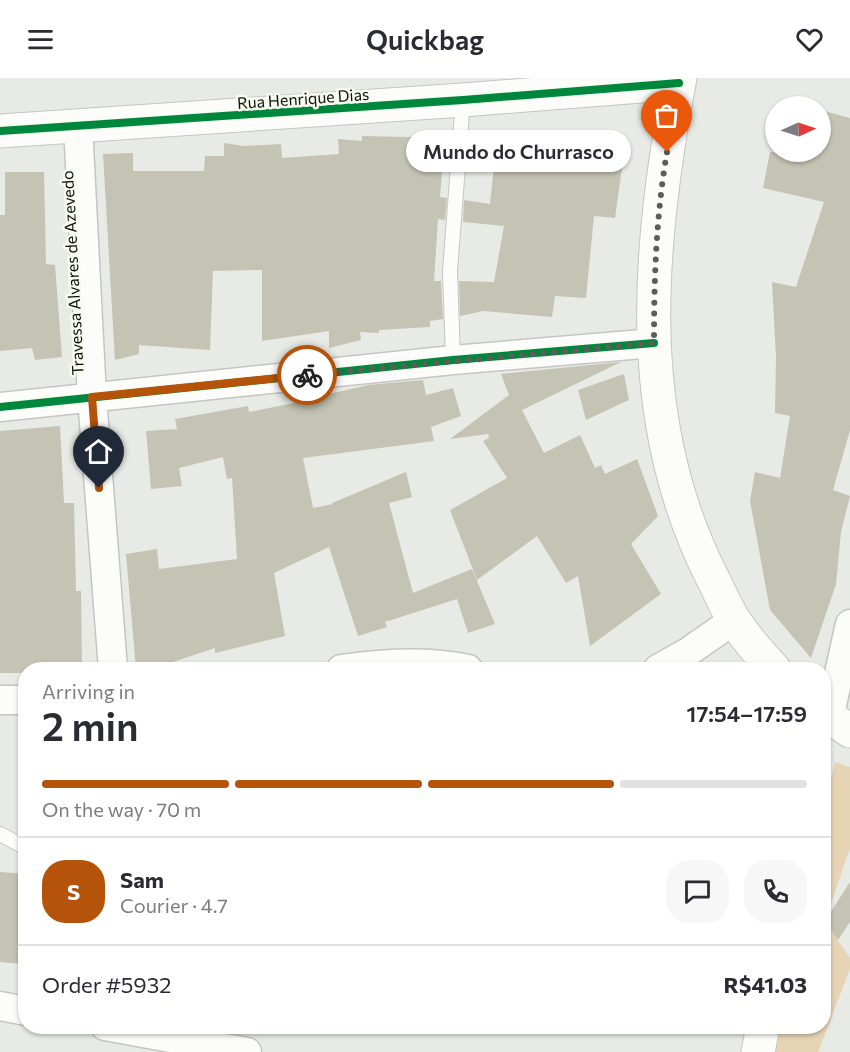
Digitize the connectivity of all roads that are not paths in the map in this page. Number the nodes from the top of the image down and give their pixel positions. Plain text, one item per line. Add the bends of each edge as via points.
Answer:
1 (679, 81) edge
2 (463, 100) junction
3 (78, 126) junction
4 (0, 131) edge
5 (654, 343) junction
6 (453, 360) junction
7 (92, 397) junction
8 (0, 407) edge
9 (734, 620) junction
10 (850, 624) edge
11 (112, 662) edge
12 (670, 662) edge
13 (768, 662) edge
14 (0, 700) edge
15 (18, 700) edge
16 (831, 726) edge
17 (0, 834) edge
18 (18, 844) edge
19 (0, 1006) edge
20 (18, 1009) edge
21 (119, 1034) edge
22 (761, 1034) edge
23 (247, 1052) edge
24 (758, 1052) edge

1 - 2 street, Rua Henrique Dias
1 - 5 street via 659,198 653,276
2 - 3 street, Rua Henrique Dias
2 - 6 lane via 450,271
3 - 4 street, Rua Henrique Dias
3 - 7 street, Travessa Alvares de Azevedo
5 - 6 street
5 - 9 street via 660,418 678,494 701,555
6 - 7 street
7 - 8 street
7 - 11 street, Travessa Alvares de Azevedo
9 - 12 street
9 - 13 street
10 - 16 street
14 - 15 street
17 - 18 lane
19 - 20 street
21 - 23 street
22 - 24 street

